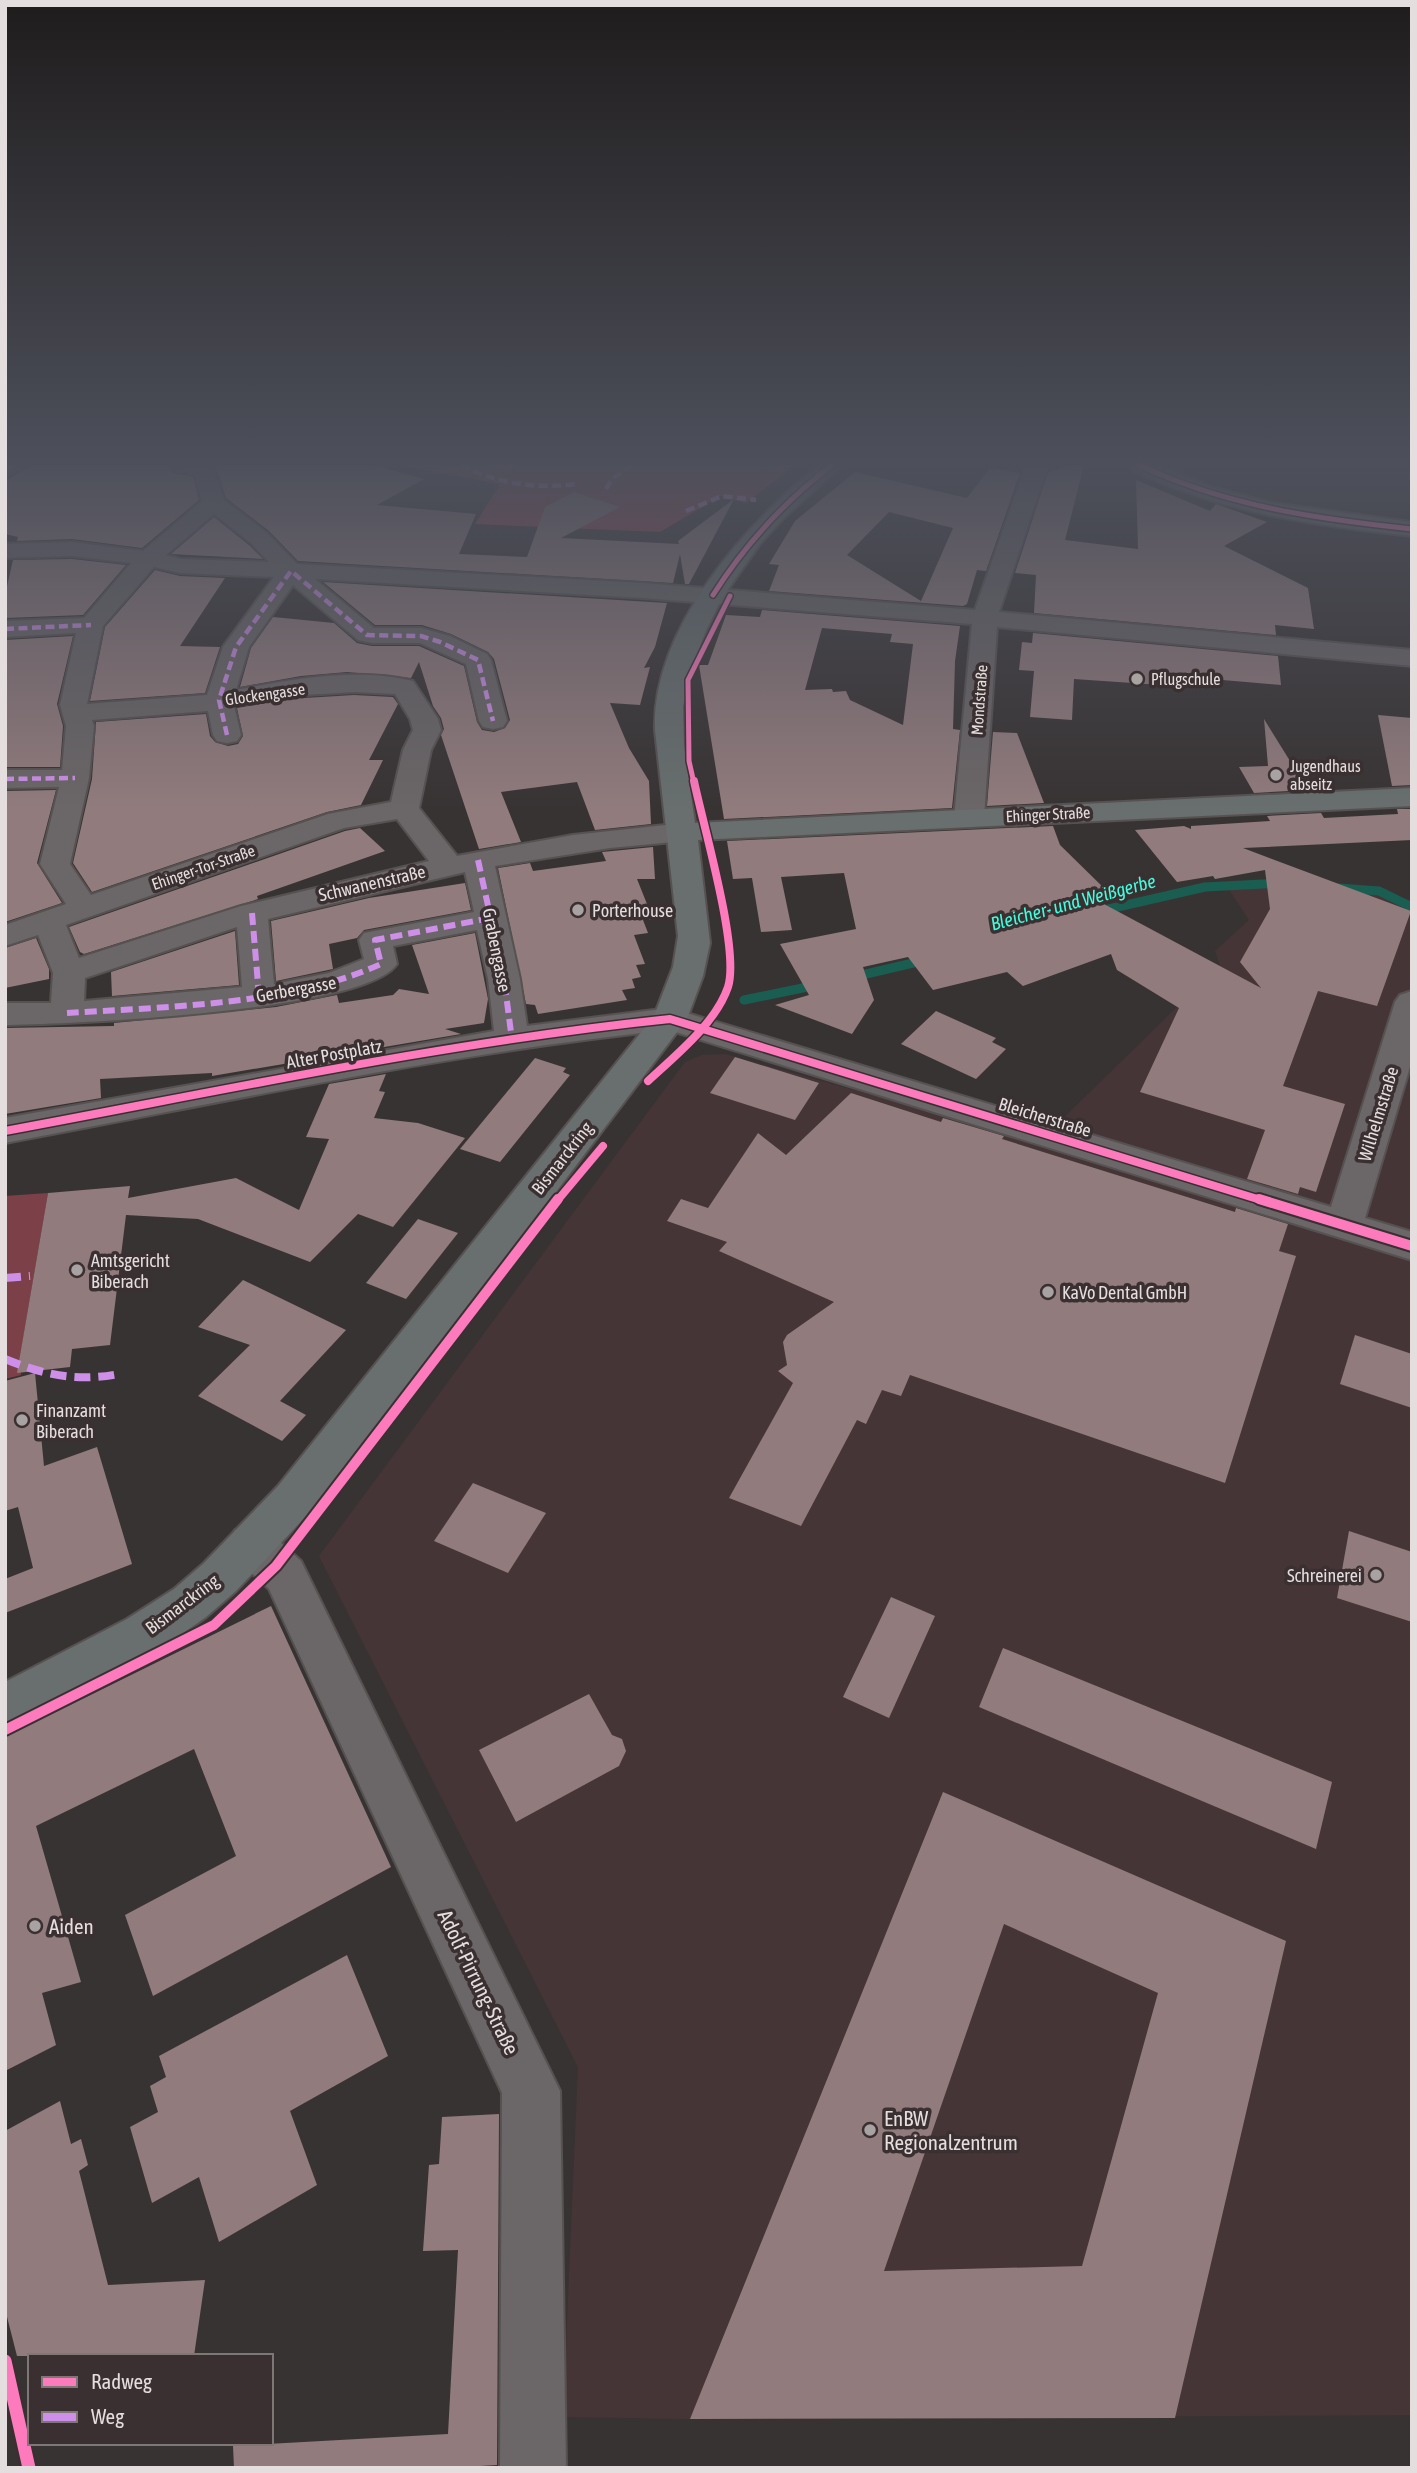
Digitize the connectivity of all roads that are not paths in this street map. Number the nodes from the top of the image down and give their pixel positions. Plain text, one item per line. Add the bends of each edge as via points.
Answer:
1 (128, 580) edge
2 (284, 580) edge
3 (302, 580) edge
4 (456, 580) edge
5 (721, 580) edge
6 (997, 580) edge
7 (712, 595) junction
8 (985, 616) junction
9 (91, 625) junction
10 (5, 629) edge
11 (382, 638) junction
12 (1412, 658) edge
13 (354, 684) junction
14 (219, 700) junction
15 (77, 713) junction
16 (494, 721) dead end
17 (227, 735) dead end
18 (75, 778) junction
19 (5, 779) edge
20 (1412, 797) edge
21 (404, 808) junction
22 (970, 818) junction
23 (684, 832) junction
24 (464, 863) junction
25 (85, 909) junction
26 (252, 913) junction
27 (491, 918) junction
28 (49, 922) junction
29 (5, 936) edge
30 (69, 973) junction
31 (259, 996) junction
32 (1412, 1002) edge
33 (67, 1013) junction
34 (5, 1014) edge
35 (670, 1019) junction
36 (512, 1040) junction
37 (5, 1131) edge
38 (1344, 1225) junction
39 (1412, 1246) edge
40 (251, 1544) junction
41 (5, 1707) edge
42 (533, 2468) edge

1 - 9 street
2 - 14 street via 236,647
3 - 11 street via 367,635
4 - 7 street
5 - 7 main road, Bismarckring
6 - 8 street, Mondstraße
7 - 8 street
7 - 23 main road, Bismarckring via 684,651 670,703 672,760
8 - 12 street
8 - 22 street, Mondstraße
9 - 10 street
9 - 15 street via 73,705
11 - 13 street
11 - 16 street via 400,634 438,639 478,660
13 - 14 street, Glockengasse via 288,688
13 - 21 street, Glockengasse via 404,687 424,719 427,730 417,750
14 - 15 street, Glockengasse
14 - 17 street
15 - 18 street
18 - 19 street
18 - 25 street via 55,864
20 - 22 main road, Ehinger Straße
21 - 24 street
21 - 25 street, Ehinger-Tor-Straße via 338,820
22 - 23 main road, Ehinger Straße
23 - 24 street, Schwanenstraße via 618,836
23 - 35 main road, Bismarckring via 694,947
24 - 26 street, Schwanenstraße
24 - 27 street, Grabengasse
25 - 28 street, Ehinger-Tor-Straße
26 - 30 street, Schwanenstraße
26 - 31 street
27 - 31 street, Gerbergasse via 375,940 381,964 356,977
27 - 36 street, Grabengasse
28 - 29 street, Ehinger-Tor-Straße
28 - 30 street
30 - 33 street
31 - 33 street, Gerbergasse
32 - 38 street, Wilhelmstraße
33 - 34 street
35 - 36 street, Alter Postplatz
35 - 38 street, Bleicherstraße
35 - 40 main road, Bismarckring via 294,1499
36 - 37 street, Alter Postplatz
38 - 39 street, Bleicherstraße
40 - 41 main road, Bismarckring via 190,1603 144,1634
40 - 42 street, Adolf-Pirrung-Straße via 285,1575 531,2091

